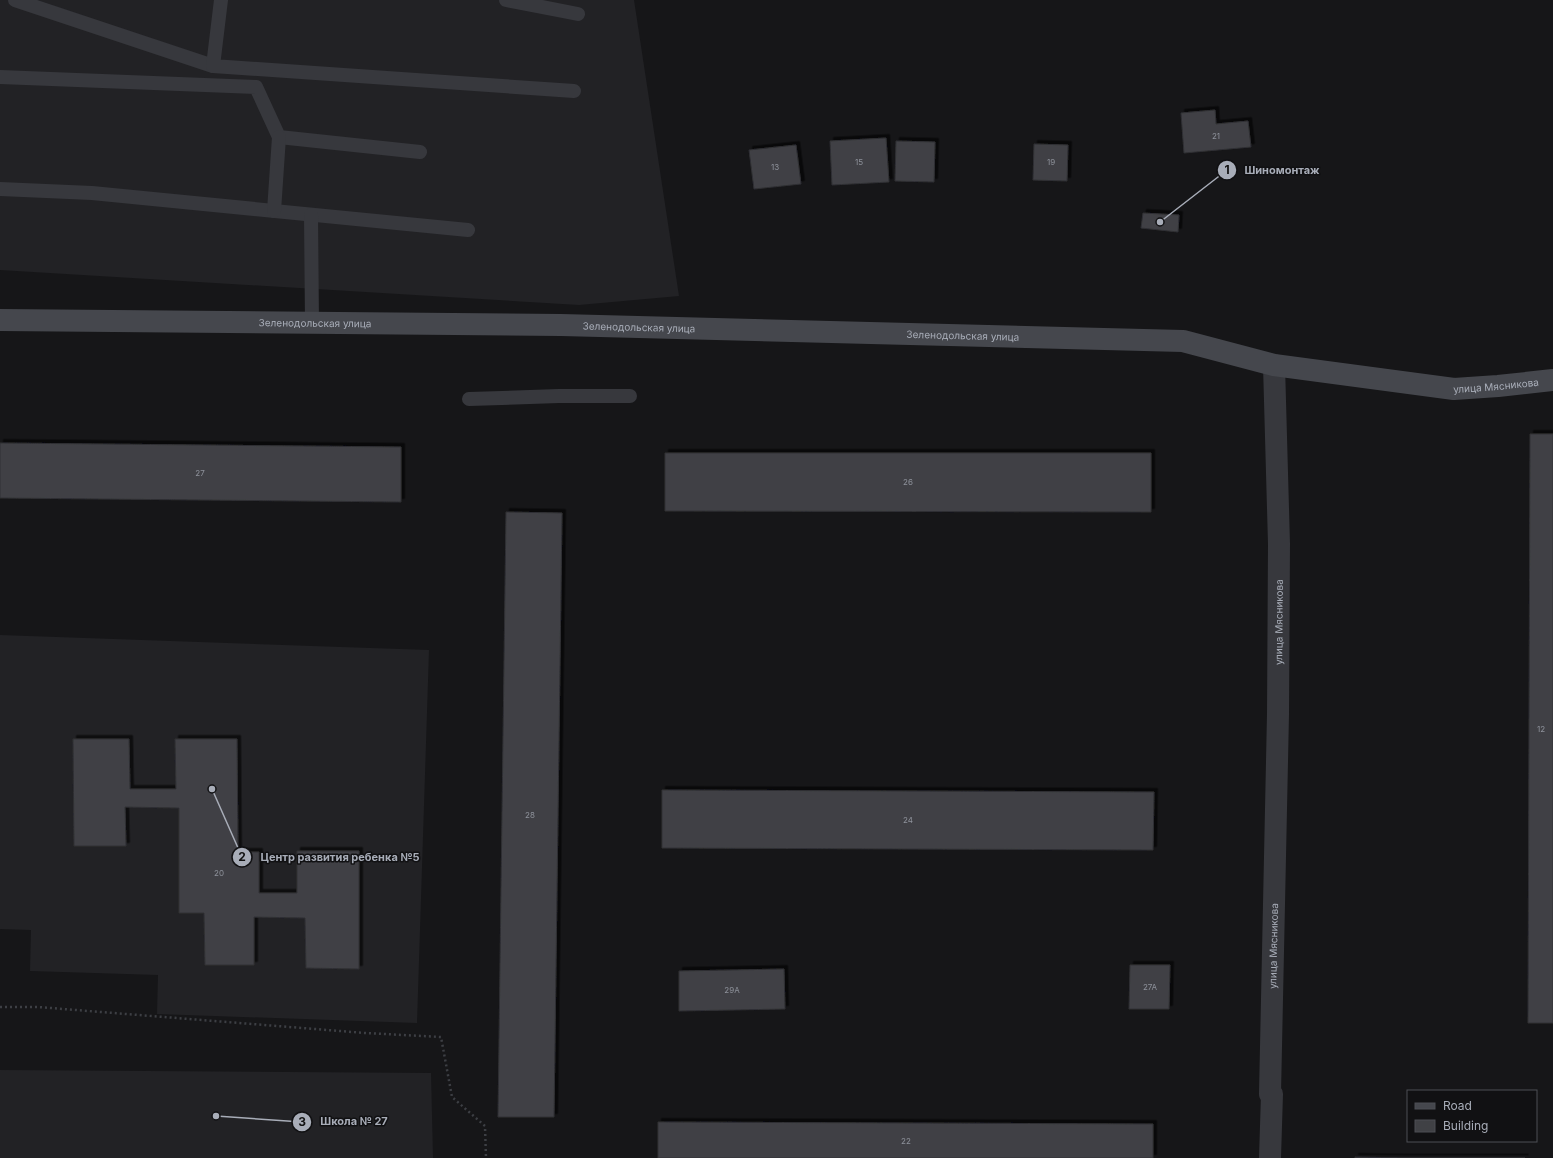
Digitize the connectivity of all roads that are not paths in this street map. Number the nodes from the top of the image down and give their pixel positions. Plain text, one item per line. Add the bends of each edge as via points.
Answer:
1 (15, 0) edge
2 (221, 0) edge
3 (506, 0) edge
4 (578, 14) dead end
5 (213, 66) junction
6 (0, 77) edge
7 (574, 91) dead end
8 (279, 137) junction
9 (420, 152) dead end
10 (0, 189) edge
11 (274, 211) junction
12 (311, 215) junction
13 (468, 230) dead end
14 (0, 320) edge
15 (312, 324) junction
16 (1274, 365) junction
17 (1553, 380) edge
18 (630, 396) dead end
19 (469, 400) dead end
20 (1270, 1158) edge

1 - 5 lane
2 - 5 lane
3 - 4 lane
5 - 7 lane
6 - 8 lane via 256,87
8 - 9 lane
8 - 11 lane
10 - 11 lane via 92,193
11 - 12 lane
12 - 13 lane
12 - 15 lane
14 - 15 street, Зеленодольская улица
15 - 16 street, Зеленодольская улица via 561,325 1183,341
16 - 17 street, улица Мясникова via 1454,389
16 - 20 street, улица Мясникова via 1278,706
18 - 19 lane

